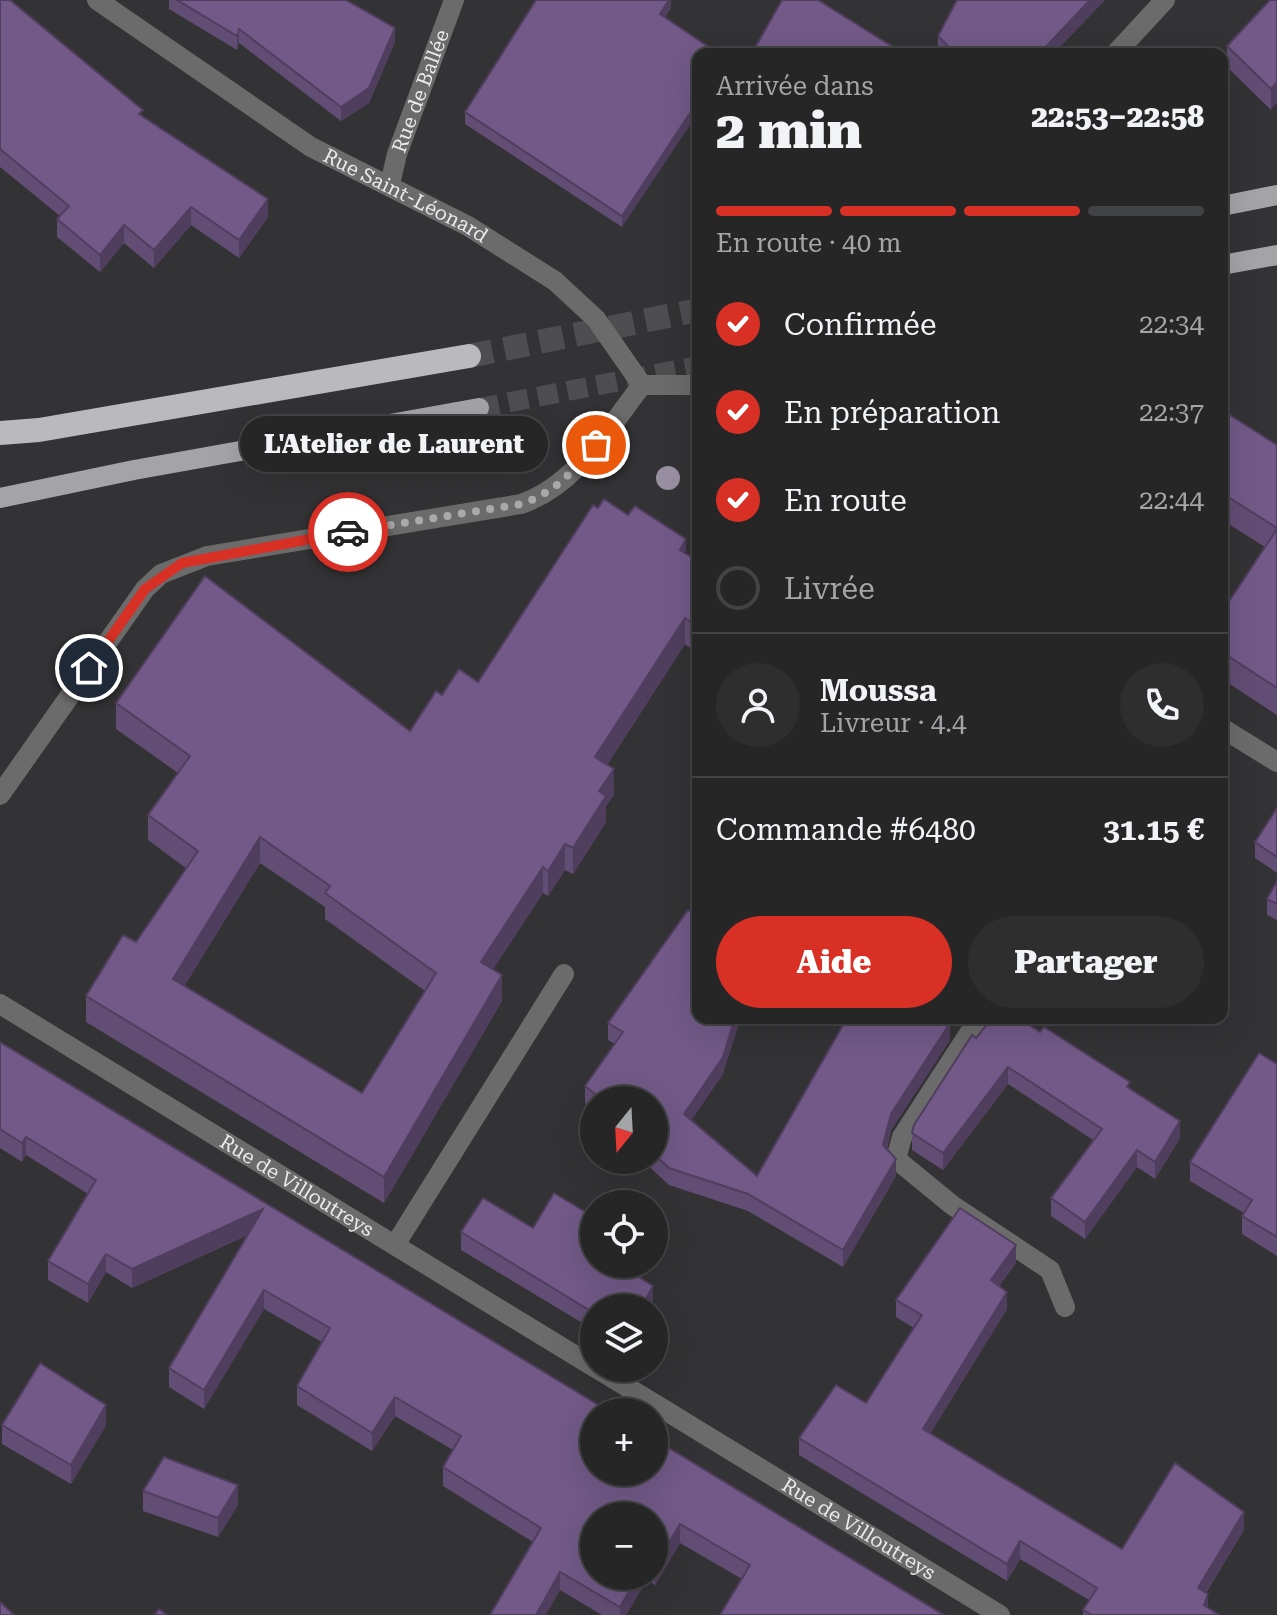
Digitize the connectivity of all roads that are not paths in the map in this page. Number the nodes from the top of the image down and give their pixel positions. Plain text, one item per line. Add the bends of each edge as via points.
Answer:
1 (97, 0) edge
2 (454, 0) edge
3 (1165, 0) edge
4 (1121, 48) edge
5 (390, 184) junction
6 (1277, 195) edge
7 (1228, 205) edge
8 (1277, 255) edge
9 (1228, 264) edge
10 (469, 356) tunnel mouth
11 (642, 385) junction
12 (692, 385) edge
13 (479, 408) tunnel mouth
14 (0, 433) edge
15 (0, 498) edge
16 (1228, 732) edge
17 (1277, 762) edge
18 (0, 795) edge
19 (564, 974) dead end
20 (0, 1004) edge
21 (975, 1024) edge
22 (395, 1245) junction
23 (1065, 1307) dead end
24 (580, 1359) edge
25 (618, 1382) edge
26 (1000, 1615) edge

1 - 5 street, Rue Saint-Léonard via 311,147
2 - 5 street, Rue de Ballée
3 - 4 street
5 - 11 street, Rue Saint-Léonard via 555,281 596,319
6 - 7 main road
8 - 9 main road
10 - 14 highway
11 - 12 street
11 - 18 street via 564,482 543,496 521,504 207,556 161,574 124,616
13 - 15 main road
16 - 17 street
19 - 22 street
20 - 22 street, Rue de Villoutreys
21 - 23 street via 902,1137 896,1159 952,1205 1050,1270
22 - 24 street, Rue de Villoutreys
25 - 26 street, Rue de Villoutreys

